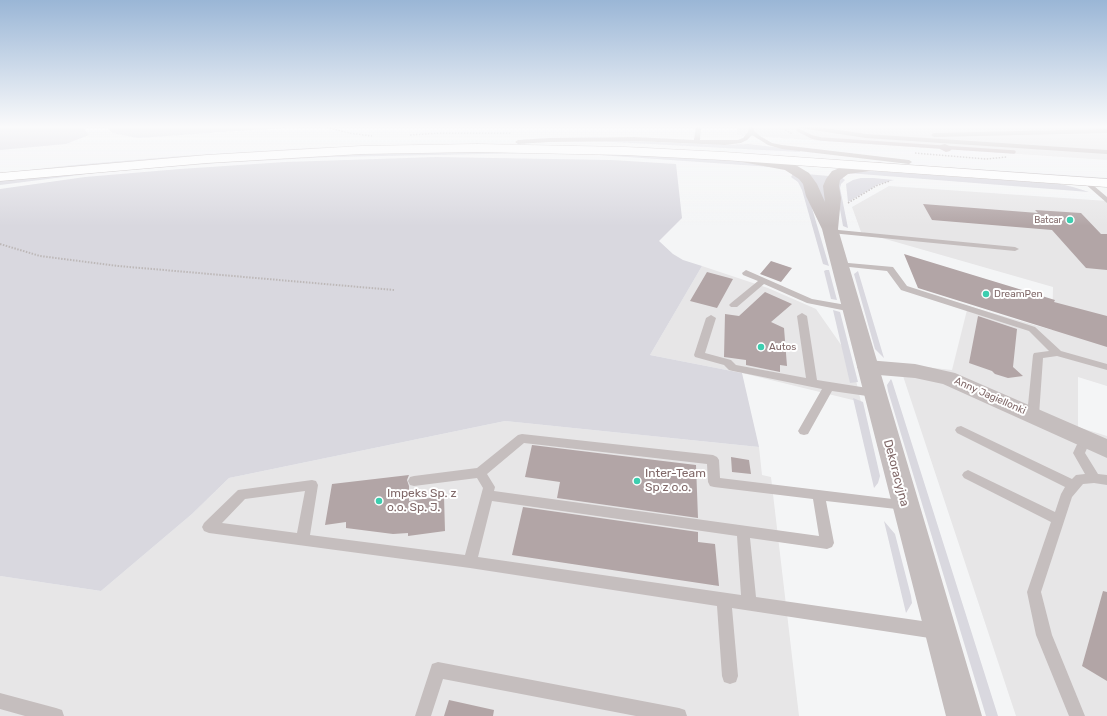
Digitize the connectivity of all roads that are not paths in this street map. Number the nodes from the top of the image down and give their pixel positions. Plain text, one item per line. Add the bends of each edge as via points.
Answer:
1 (124, 159) edge
2 (192, 159) edge
3 (748, 159) edge
4 (777, 159) edge
5 (934, 159) edge
6 (878, 166) junction
7 (0, 170) edge
8 (1107, 176) edge
9 (0, 177) edge
10 (1085, 181) junction
11 (1107, 183) edge
12 (1107, 202) edge
13 (830, 230) junction
14 (1015, 249) dead end
15 (840, 264) junction
16 (746, 273) dead end
17 (763, 281) junction
18 (734, 304) dead end
19 (852, 309) junction
20 (802, 316) dead end
21 (711, 318) dead end
22 (1057, 353) junction
23 (867, 367) junction
24 (1107, 367) edge
25 (812, 383) junction
26 (829, 386) junction
27 (874, 393) junction
28 (1033, 415) junction
29 (961, 430) dead end
30 (804, 431) dead end
31 (1085, 439) junction
32 (1107, 449) edge
33 (480, 473) junction
34 (968, 475) dead end
35 (1100, 479) edge
36 (414, 481) dead end
37 (1074, 486) junction
38 (487, 495) junction
39 (819, 495) junction
40 (905, 505) junction
41 (1059, 520) junction
42 (743, 531) junction
43 (302, 540) junction
44 (470, 562) junction
45 (724, 599) junction
46 (749, 603) junction
47 (940, 632) junction
48 (730, 676) dead end
49 (0, 702) edge
50 (1079, 714) edge
51 (56, 716) edge
52 (423, 716) edge
53 (679, 716) edge
54 (964, 716) edge

1 - 7 main road
2 - 9 main road
3 - 13 street, Dekoracyjna via 773,163 800,172 810,184
4 - 6 main road
5 - 8 main road
6 - 10 main road
6 - 13 street, Dekoracyjna via 845,170 833,179
10 - 11 main road
10 - 12 lane
13 - 14 lane
13 - 15 street, Dekoracyjna
15 - 19 street, Dekoracyjna
15 - 22 lane via 890,269 904,288 1032,329
16 - 17 lane
17 - 18 lane
17 - 19 lane via 810,301
19 - 23 street, Dekoracyjna
20 - 25 lane
21 - 25 lane via 699,356 726,362 733,368
22 - 24 lane
22 - 28 lane via 1038,355
23 - 27 street, Dekoracyjna
23 - 28 street, Anny Jagiellonki via 915,371 948,378
25 - 26 lane
26 - 27 lane
26 - 30 lane
27 - 40 street, Dekoracyjna
28 - 31 street, Anny Jagiellonki
29 - 37 lane
31 - 32 street, Anny Jagiellonki
31 - 35 lane via 1079,453
33 - 36 lane
33 - 38 lane via 489,487
33 - 39 lane via 522,438 713,460 714,482
34 - 41 lane
35 - 37 lane via 1080,479
37 - 41 lane via 1068,494
38 - 42 lane
38 - 44 lane
39 - 40 lane
39 - 42 lane via 827,543
40 - 47 street, Dekoracyjna
41 - 50 lane via 1034,592 1044,635
42 - 46 lane
43 - 43 lane via 312,486 242,494 208,527
43 - 44 lane
44 - 45 lane
45 - 46 lane
45 - 48 lane
46 - 47 lane
47 - 54 street, Dekoracyjna
49 - 51 lane
52 - 53 lane via 438,670

